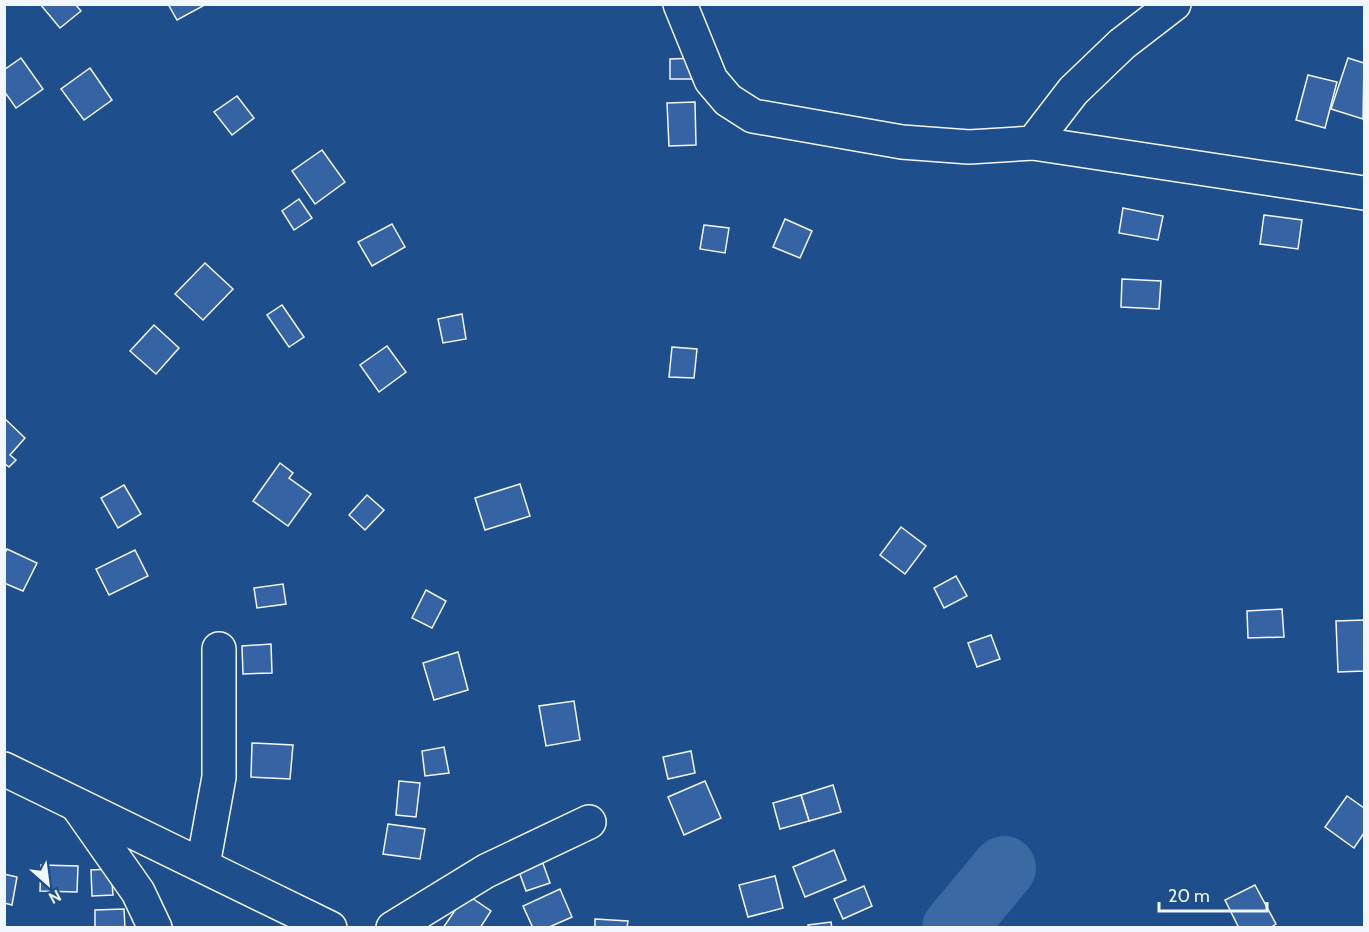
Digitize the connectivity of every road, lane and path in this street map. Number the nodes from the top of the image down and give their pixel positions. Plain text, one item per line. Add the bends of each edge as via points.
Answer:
1 (680, 4) edge
2 (1174, 4) edge
3 (1033, 143) junction
4 (1365, 193) edge
5 (219, 649) dead end
6 (4, 769) edge
7 (77, 805) junction
8 (589, 822) dead end
9 (203, 865) junction
10 (155, 927) edge
11 (330, 927) edge
12 (393, 927) edge

1 - 3 street via 711,80 728,100 753,116 902,142 969,147
2 - 3 street via 1122,44 1072,91
3 - 4 street
5 - 9 street via 219,777
6 - 7 street
7 - 9 street
7 - 10 street via 138,892
8 - 12 street via 486,871
9 - 11 street

